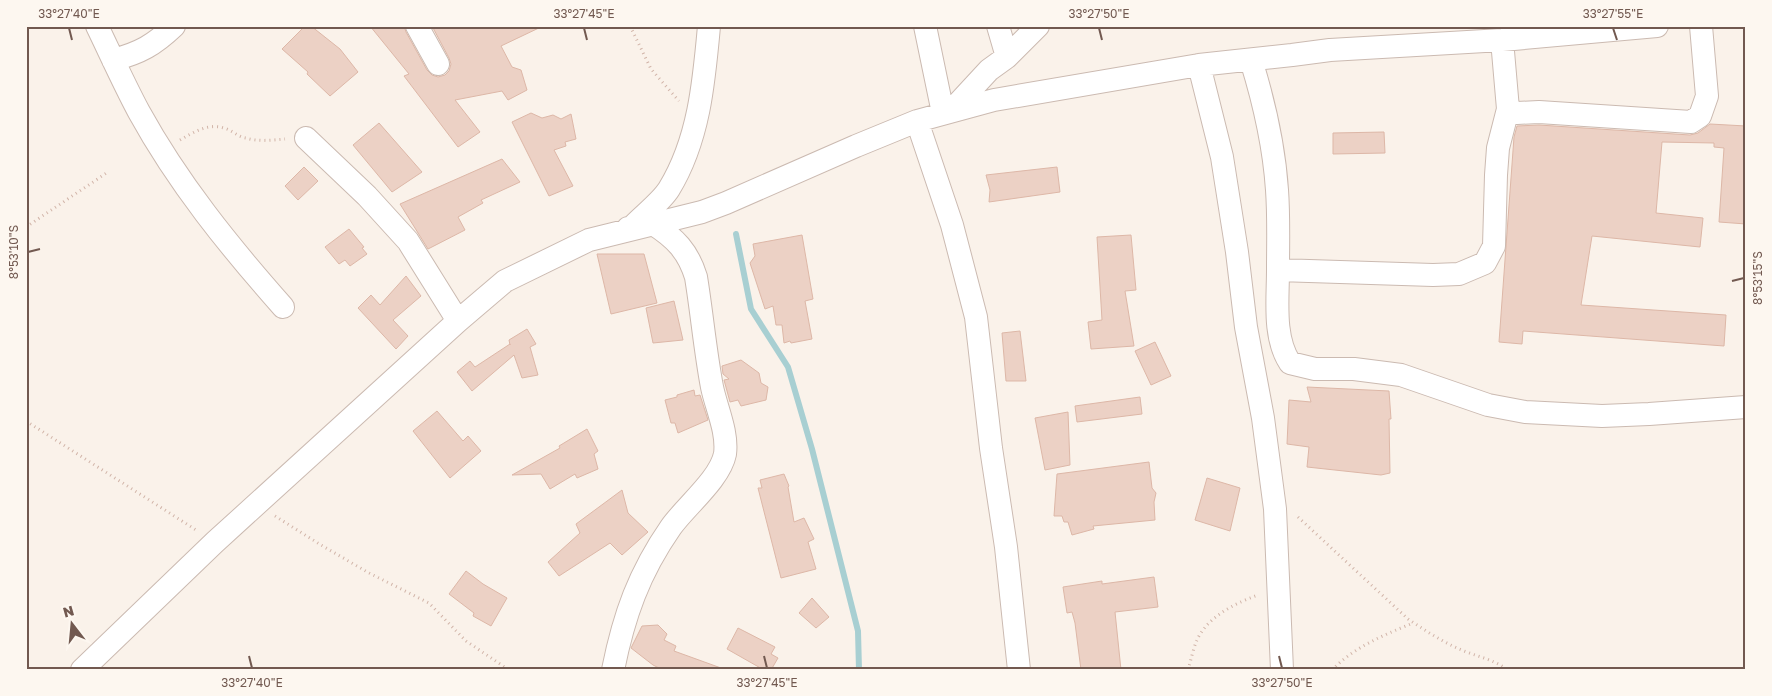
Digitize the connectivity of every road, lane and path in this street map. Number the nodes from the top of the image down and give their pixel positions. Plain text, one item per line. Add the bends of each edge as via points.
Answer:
1 (97, 26) edge
2 (174, 26) edge
3 (417, 26) edge
4 (630, 26) edge
5 (709, 26) edge
6 (926, 26) edge
7 (998, 26) edge
8 (1038, 26) edge
9 (1657, 26) edge
10 (1701, 26) edge
11 (1502, 40) junction
12 (1007, 57) junction
13 (113, 60) junction
14 (1250, 60) junction
15 (438, 64) dead end
16 (1199, 65) junction
17 (1508, 109) junction
18 (948, 112) junction
19 (698, 118) junction
20 (917, 121) junction
21 (306, 138) joint
22 (161, 149) junction
23 (108, 172) dead end
24 (652, 224) junction
25 (26, 227) edge
26 (589, 240) junction
27 (1278, 270) junction
28 (283, 307) dead end
29 (458, 321) junction
30 (1746, 407) edge
31 (26, 421) edge
32 (1272, 493) junction
33 (258, 505) junction
34 (215, 542) junction
35 (1279, 587) junction
36 (1413, 622) junction
37 (82, 670) edge
38 (509, 670) edge
39 (613, 670) edge
40 (1019, 670) edge
41 (1188, 670) edge
42 (1282, 670) edge
43 (1332, 670) edge
44 (1508, 670) edge

1 - 13 street
2 - 13 street via 148,48
3 - 15 street
4 - 19 path via 651,69 674,97
5 - 19 street
6 - 18 street
7 - 12 street
8 - 12 street
9 - 11 street
10 - 17 street via 1708,96 1700,116 1691,122 1517,113
11 - 14 street via 1330,50
11 - 17 street
12 - 18 street via 989,70
13 - 22 street
14 - 16 street
14 - 27 street via 1264,105 1275,164
16 - 18 street via 994,100
16 - 32 street via 1222,158
17 - 27 street via 1497,157 1494,246 1485,263 1458,274 1433,275
18 - 20 street
19 - 26 street via 668,191 631,228
20 - 24 street via 726,203
20 - 40 street via 952,225 976,317
21 - 22 path via 244,138 225,128 211,126
21 - 29 street via 367,196 408,241
22 - 28 street via 234,251
23 - 25 path
24 - 26 street
24 - 39 street via 670,235 692,263 725,453 719,469 672,527 638,584 620,633
26 - 29 street via 505,281
27 - 30 street via 1280,333 1284,353 1290,363 1315,369 1354,368 1401,375 1488,405 1525,412 1602,416
29 - 33 street
31 - 34 path
32 - 35 street
32 - 36 path
33 - 34 street
33 - 38 path via 329,550 429,603 466,641
34 - 37 street
35 - 41 path via 1240,602 1206,627 1197,639
35 - 42 street
36 - 43 path via 1358,649
36 - 44 path via 1426,632

